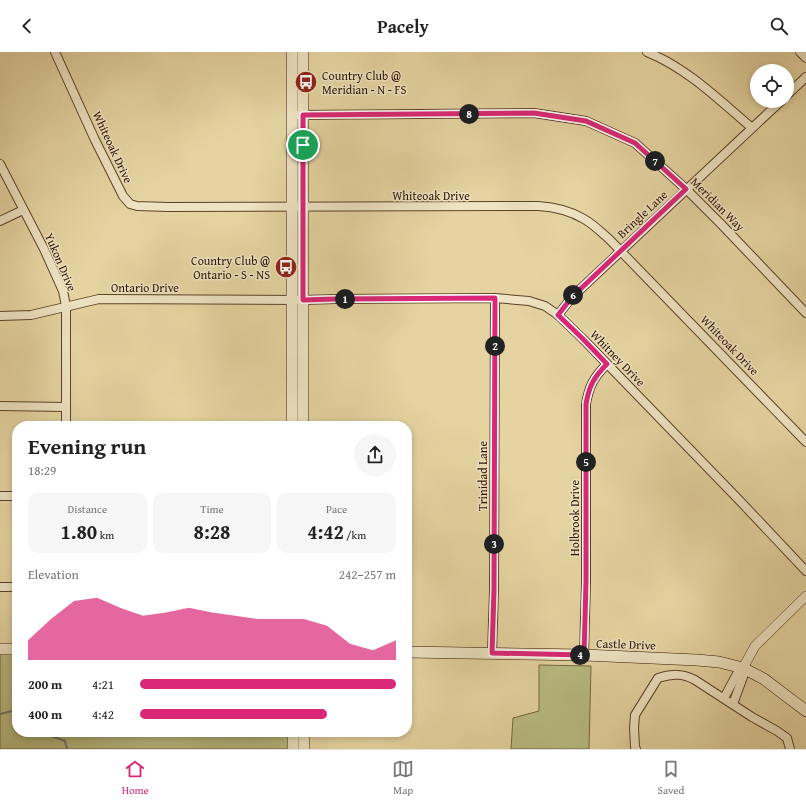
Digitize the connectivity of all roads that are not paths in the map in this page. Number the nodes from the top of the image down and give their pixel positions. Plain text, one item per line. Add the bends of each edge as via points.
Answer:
1 (55, 52) edge
2 (292, 52) edge
3 (303, 52) edge
4 (647, 52) edge
5 (800, 52) edge
6 (806, 58) edge
7 (806, 77) edge
8 (794, 88) edge
9 (773, 108) edge
10 (292, 115) junction
11 (303, 115) junction
12 (752, 128) junction
13 (0, 164) edge
14 (686, 189) junction
15 (298, 207) junction
16 (23, 210) junction
17 (0, 221) edge
18 (622, 250) junction
19 (495, 298) junction
20 (298, 300) junction
21 (66, 306) junction
22 (806, 313) edge
23 (558, 315) junction
24 (0, 316) edge
25 (607, 364) junction
26 (0, 406) edge
27 (66, 407) junction
28 (66, 421) edge
29 (292, 421) edge
30 (303, 421) edge
31 (806, 442) edge
32 (0, 496) edge
33 (12, 496) edge
34 (806, 570) edge
35 (0, 587) edge
36 (12, 587) edge
37 (806, 596) edge
38 (0, 649) edge
39 (12, 649) edge
40 (412, 652) edge
41 (492, 653) junction
42 (584, 655) junction
43 (744, 668) junction
44 (724, 698) junction
45 (733, 704) junction
46 (806, 711) edge
47 (293, 737) edge
48 (304, 737) edge
49 (293, 749) edge
50 (304, 749) edge
51 (636, 749) edge
52 (790, 749) edge

1 - 15 street, Whiteoak Drive via 95,140 123,196 130,204 168,207
2 - 10 main road
3 - 11 main road
4 - 12 street via 693,79
5 - 6 street
7 - 8 street
9 - 12 street, Bringle Lane
10 - 11 street, Meridian Way
10 - 15 main road
11 - 14 street, Meridian Way via 534,113 586,121 635,143
11 - 15 main road
12 - 14 street, Bringle Lane
13 - 16 street, Yukon Drive
14 - 18 street, Bringle Lane
14 - 22 street, Meridian Way
15 - 18 street, Whiteoak Drive via 555,207 584,219
15 - 20 main road
16 - 17 street
16 - 21 street, Yukon Drive via 63,291
18 - 23 street, Bringle Lane via 572,297
18 - 31 street, Whiteoak Drive
19 - 20 street, Whitney Drive
19 - 23 street, Whitney Drive via 529,300 545,306
19 - 41 street, Trinidad Lane
20 - 21 street, Ontario Drive via 99,299
20 - 29 main road
20 - 30 main road
21 - 24 street, Ontario Drive via 31,315
21 - 27 street, Yukon Drive
23 - 25 street, Whitney Drive
25 - 34 street, Whitney Drive
25 - 42 street, Holbrook Drive via 592,382 586,404
26 - 27 street
27 - 28 street, Yukon Drive
32 - 33 street
35 - 36 street
37 - 43 street via 755,646
38 - 39 main road
40 - 41 main road, Castle Drive
41 - 42 main road, Castle Drive
42 - 43 main road, Castle Drive via 697,660
43 - 44 street via 738,672
43 - 45 street
43 - 46 main road, Castle Drive via 764,679
44 - 45 street
44 - 51 street via 688,676 681,674 658,678 635,715
45 - 52 street via 786,738
47 - 49 main road
48 - 50 main road

